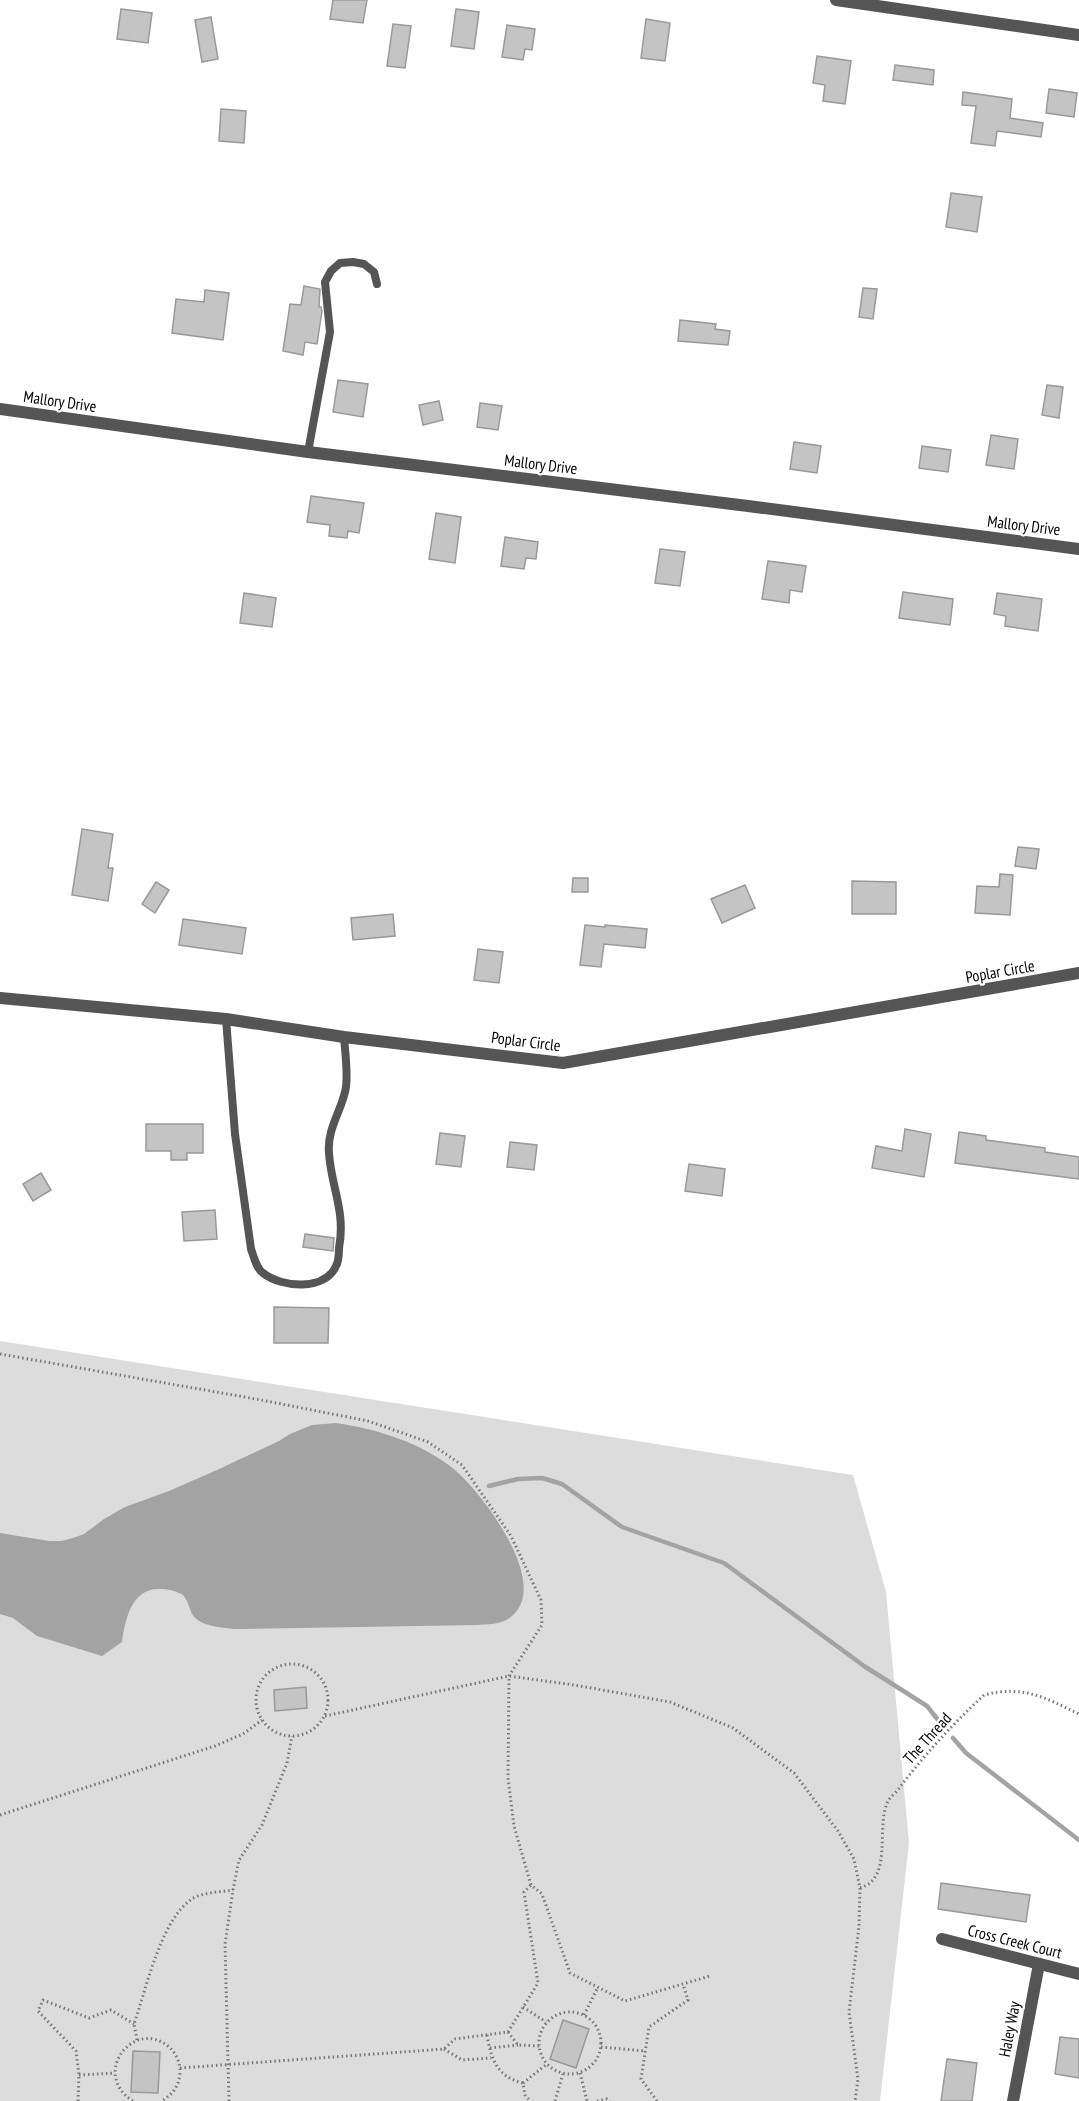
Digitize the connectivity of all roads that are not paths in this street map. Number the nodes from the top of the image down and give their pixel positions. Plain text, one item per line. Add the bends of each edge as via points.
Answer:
1 (836, 0) edge
2 (1079, 35) edge
3 (376, 284) dead end
4 (0, 409) edge
5 (308, 452) junction
6 (1079, 549) edge
7 (1079, 973) edge
8 (0, 998) edge
9 (226, 1019) junction
10 (344, 1037) junction
11 (942, 1939) dead end
12 (1039, 1964) junction
13 (1079, 1974) edge
14 (1013, 2101) edge

1 - 2 street
3 - 5 lane via 374,272 353,261 340,263 325,282 330,332
4 - 5 street, Mallory Drive
5 - 6 street, Mallory Drive
7 - 10 street, Poplar Circle via 563,1063
8 - 9 street, Poplar Circle
9 - 10 street, Poplar Circle
9 - 10 lane via 235,1134 251,1249 262,1272 291,1283 322,1281 336,1266 342,1215 329,1152 331,1127 346,1089
11 - 12 street, Cross Creek Court
12 - 13 street, Cross Creek Court
12 - 14 street, Haley Way

